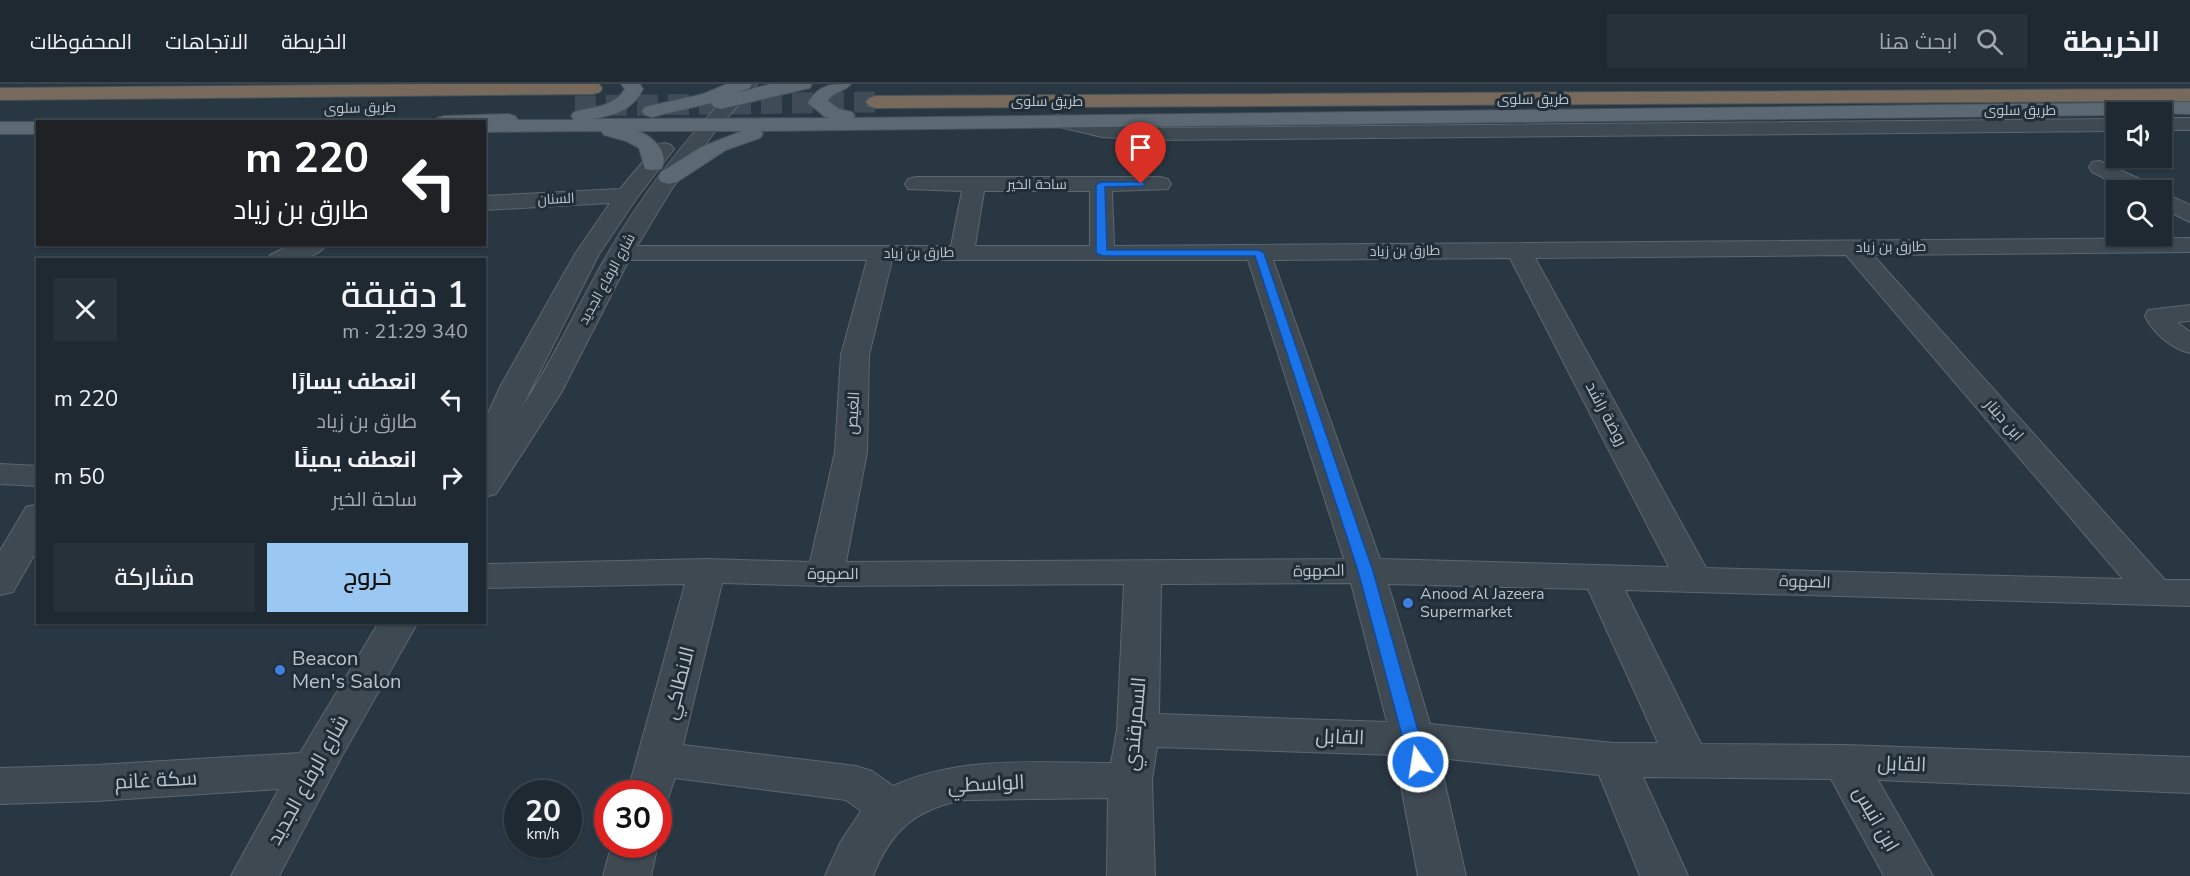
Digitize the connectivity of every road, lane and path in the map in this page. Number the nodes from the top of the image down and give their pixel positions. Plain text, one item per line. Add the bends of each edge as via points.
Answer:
1 (630, 84) edge
2 (682, 84) edge
3 (748, 84) edge
4 (803, 84) edge
5 (842, 84) edge
6 (1487, 84) edge
7 (593, 88) tunnel mouth
8 (726, 92) edge
9 (0, 94) edge
10 (2190, 95) edge
11 (575, 106) tunnel mouth
12 (2190, 108) edge
13 (0, 111) edge
14 (1514, 115) junction
15 (1058, 121) junction
16 (486, 122) edge
17 (563, 123) junction
18 (814, 124) junction
19 (899, 124) junction
20 (2172, 124) edge
21 (2190, 124) edge
22 (684, 125) junction
23 (710, 125) junction
24 (2106, 125) edge
25 (486, 126) edge
26 (0, 128) edge
27 (36, 128) edge
28 (1617, 130) junction
29 (2100, 167) dead end
30 (661, 171) junction
31 (2125, 180) edge
32 (916, 184) dead end
33 (974, 184) junction
34 (1160, 184) dead end
35 (1101, 185) junction
36 (627, 195) junction
37 (486, 203) edge
38 (2172, 205) edge
39 (2190, 215) edge
40 (2190, 245) edge
41 (310, 246) edge
42 (1853, 248) junction
43 (1518, 250) junction
44 (962, 252) junction
45 (620, 253) junction
46 (881, 253) junction
47 (1102, 253) junction
48 (1259, 253) junction
49 (284, 258) edge
50 (2190, 314) edge
51 (2190, 345) edge
52 (515, 387) junction
53 (486, 401) edge
54 (487, 440) edge
55 (0, 474) edge
56 (36, 476) edge
57 (486, 484) edge
58 (36, 519) edge
59 (707, 571) junction
60 (1366, 571) junction
61 (1143, 573) junction
62 (825, 574) junction
63 (486, 576) edge
64 (1601, 578) junction
65 (1694, 579) junction
66 (0, 583) edge
67 (2173, 592) edge
68 (398, 624) edge
69 (1138, 730) junction
70 (1413, 739) junction
71 (1614, 760) junction
72 (1687, 760) junction
73 (1844, 762) junction
74 (312, 770) junction
75 (2190, 775) edge
76 (653, 776) edge
77 (1130, 780) junction
78 (0, 786) edge
79 (892, 808) junction
80 (632, 858) edge
81 (255, 876) edge
82 (627, 876) edge
83 (849, 876) edge
84 (1131, 876) edge
85 (1442, 876) edge
86 (1665, 876) edge
87 (1909, 876) edge

1 - 17 main road via 634,89 632,97 622,104
2 - 8 main road
3 - 8 street
4 - 8 main road
5 - 19 main road via 821,95 821,107 845,116
6 - 10 highway, طريق سلوى via 876,94
7 - 9 highway, طريق سلوى
8 - 17 main road via 627,115
8 - 18 main road via 762,115
8 - 22 main road
8 - 23 main road
11 - 13 highway, طريق سلوى
12 - 14 main road, طريق سلوى
14 - 15 main road, طريق سلوى
14 - 28 main road
15 - 19 main road, طريق سلوى
15 - 28 street, طريق سلوى via 1102,131 1154,134
16 - 17 main road
17 - 22 main road, طريق سلوى
17 - 25 main road, طريق سلوى
17 - 30 main road via 636,138 651,148
18 - 19 main road, طريق سلوى
18 - 23 main road, طريق سلوى
18 - 30 main road via 722,143
20 - 21 street
22 - 23 main road, طريق سلوى
22 - 30 street, شارع الرفاع الجديد
23 - 30 street, شارع الرفاع الجديد
24 - 28 street, طريق سلوى
26 - 27 main road
29 - 31 street
30 - 36 street, شارع الرفاع الجديد
30 - 45 street, شارع الرفاع الجديد
32 - 33 street, ساحة الخير
33 - 35 street, ساحة الخير
33 - 44 street
34 - 35 street, ساحة الخير
35 - 47 street
36 - 37 street, السنان
36 - 52 street, شارع الرفاع الجديد via 586,254
38 - 39 street
40 - 42 street, طارق بن زياد
41 - 49 street
42 - 43 street, طارق بن زياد
42 - 67 street, ابن دينار
43 - 48 street, طارق بن زياد
43 - 65 street, روضة راشد
44 - 46 street, طارق بن زياد
44 - 47 street, طارق بن زياد
45 - 46 street, طارق بن زياد
45 - 57 street, شارع الرفاع الجديد via 546,393
46 - 62 street, الغيص via 855,355 851,452
47 - 48 street, طارق بن زياد
48 - 60 street
50 - 51 street via 2158,316 2162,324
52 - 53 street
52 - 54 street, شارع الرفاع الجديد
55 - 56 street
58 - 66 street
59 - 62 street, الصهوة
59 - 63 street, الصهوة
59 - 76 street, الانطاكي
60 - 61 street, الصهوة
60 - 64 street, الصهوة
60 - 70 street
61 - 62 street, الصهوة
61 - 69 street, السمرقندي
64 - 65 street, الصهوة
64 - 72 street
65 - 67 street, الصهوة
68 - 74 street, شارع الرفاع الجديد
69 - 70 street, القابل
69 - 77 street, السمرقندي
70 - 71 street, القابل
70 - 85 street
71 - 72 street, القابل
71 - 86 street
72 - 73 street, القابل
73 - 75 street, القابل
73 - 87 street, ابن انيس
74 - 78 street, سكة غانم
74 - 81 street, شارع الرفاع الجديد
76 - 79 street via 856,784
77 - 79 street, الواسطي via 964,782 912,795
77 - 84 street, السمرقندي
79 - 83 street, الواسطي via 874,826
80 - 82 street

